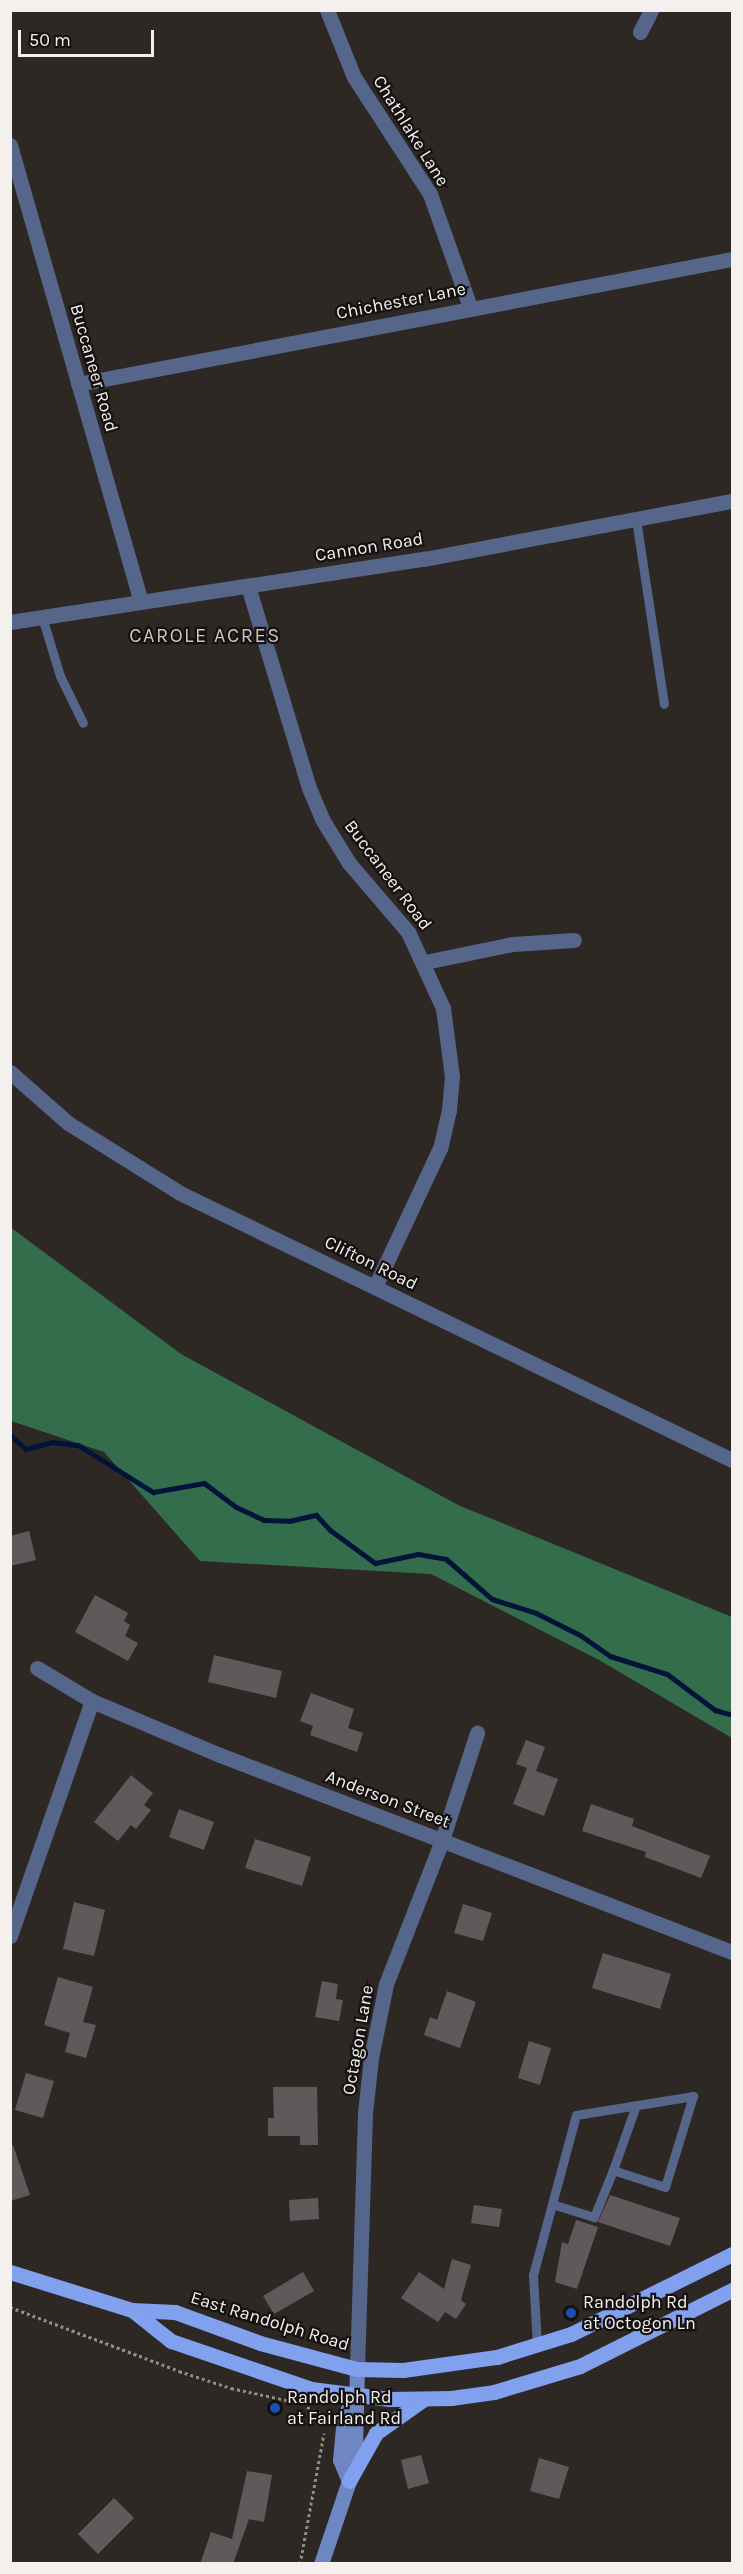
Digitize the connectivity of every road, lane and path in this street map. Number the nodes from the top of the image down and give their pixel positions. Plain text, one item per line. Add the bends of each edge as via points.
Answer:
1 (327, 10) edge
2 (651, 10) edge
3 (640, 32) dead end
4 (10, 145) edge
5 (732, 259) edge
6 (470, 308) junction
7 (78, 384) junction
8 (732, 501) edge
9 (636, 519) junction
10 (248, 586) junction
11 (141, 602) junction
12 (42, 617) junction
13 (10, 622) edge
14 (664, 704) dead end
15 (83, 723) dead end
16 (574, 940) dead end
17 (425, 962) junction
18 (10, 1072) edge
19 (375, 1287) junction
20 (732, 1460) edge
21 (37, 1668) dead end
22 (92, 1701) junction
23 (477, 1733) dead end
24 (442, 1840) junction
25 (10, 1936) edge
26 (732, 1952) edge
27 (636, 2105) junction
28 (613, 2170) junction
29 (552, 2204) junction
30 (732, 2254) edge
31 (10, 2272) edge
32 (732, 2290) edge
33 (10, 2307) edge
34 (132, 2310) junction
35 (537, 2345) junction
36 (357, 2369) junction
37 (354, 2396) junction
38 (424, 2398) junction
39 (293, 2402) dead end
40 (301, 2404) dead end
41 (344, 2416) junction
42 (327, 2417) junction
43 (349, 2481) junction
44 (300, 2564) edge
45 (321, 2564) edge

1 - 6 street, Chathlake Lane via 354,77 430,194
2 - 3 street
4 - 7 street, Buccaneer Road
5 - 6 street, Chichester Lane
6 - 7 street, Chichester Lane
7 - 11 street, Buccaneer Road
8 - 9 street, Cannon Road
9 - 10 street, Cannon Road
9 - 14 lane
10 - 11 street, Cannon Road
10 - 17 street, Buccaneer Road via 309,788 322,819 349,863 408,932
11 - 12 street, Cannon Road
12 - 13 street, Cannon Road
12 - 15 lane via 60,676
16 - 17 street via 542,940
17 - 19 street, Buccaneer Road via 443,1008 452,1076 449,1110 440,1148
18 - 19 street, Clifton Road via 68,1123 121,1159 180,1193
19 - 20 street, Clifton Road
21 - 22 street, Anderson Street
22 - 24 street, Anderson Street
22 - 25 street
23 - 24 street, Octagon Lane
24 - 26 street, Anderson Street
24 - 36 street, Octagon Lane via 386,1984 371,2058 365,2113
27 - 28 lane
27 - 28 lane via 693,2096 665,2187
27 - 29 lane via 576,2115
28 - 29 lane via 594,2217
29 - 35 lane via 533,2275
30 - 35 main road, East Randolph Road via 571,2334
31 - 34 main road, East Randolph Road
32 - 38 main road, East Randolph Road via 580,2366 494,2392
33 - 39 path via 179,2371
34 - 36 main road, East Randolph Road via 175,2312 260,2343
34 - 37 main road, East Randolph Road via 171,2341 311,2389
35 - 36 main road, East Randolph Road via 497,2357 442,2366
36 - 37 main road
37 - 38 main road, East Randolph Road
37 - 41 main road
37 - 43 main road via 355,2449
38 - 43 main road via 375,2433
40 - 42 path
41 - 42 path
41 - 43 main road via 340,2460
42 - 44 path
43 - 45 main road

